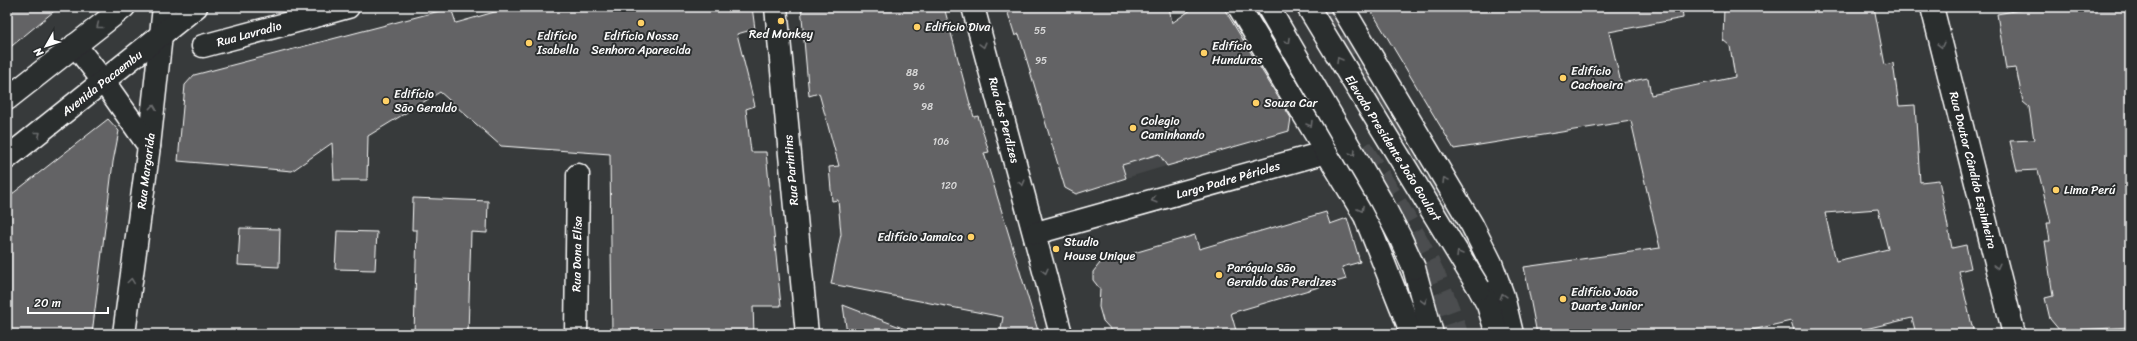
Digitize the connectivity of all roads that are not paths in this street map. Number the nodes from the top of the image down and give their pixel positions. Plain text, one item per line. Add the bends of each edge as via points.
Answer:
1 (124, 7) edge
2 (164, 7) edge
3 (196, 7) edge
4 (348, 7) edge
5 (776, 7) edge
6 (973, 7) edge
7 (1240, 7) edge
8 (1268, 7) edge
9 (1308, 7) edge
10 (1342, 7) edge
11 (1932, 7) edge
12 (312, 11) edge
13 (160, 37) junction
14 (75, 45) junction
15 (203, 46) dead end
16 (104, 82) junction
17 (16, 87) edge
18 (7, 99) edge
19 (149, 146) junction
20 (1327, 152) junction
21 (7, 158) edge
22 (578, 175) dead end
23 (1036, 233) junction
24 (124, 334) edge
25 (576, 334) edge
26 (806, 334) edge
27 (1061, 334) edge
28 (1412, 334) edge
29 (1432, 334) edge
30 (1497, 334) edge
31 (1512, 334) edge
32 (2014, 334) edge

1 -> 14 main road
2 - 13 main road, Rua Margarida
3 - 13 main road, Avenida Pacaembu
4 - 12 main road, Rua Lavradio
5 - 26 main road, Rua Parintins
6 -> 23 main road, Rua das Perdizes
7 -> 20 main road
8 -> 29 main road, bridge via 1384,207 1414,268
30 -> 9 main road, Elevado Presidente João Goulart, bridge via 1488,305 1479,288
31 -> 10 main road via 1503,296 1491,263 1472,226
11 -> 32 main road, Rua Doutor Cândido Espinheira
12 - 15 main road, Rua Lavradio
13 - 16 main road, Avenida Pacaembu
19 -> 13 main road, Rua Margarida
14 - 16 main road
14 - 17 main road
16 - 19 main road
21 -> 16 main road, Avenida Pacaembu
17 - 18 main road
24 -> 19 main road, Rua Margarida
20 -> 23 main road, Largo Padre Péricles
20 -> 28 main road via 1365,216
22 - 25 main road, Rua Dona Elisa
23 -> 27 main road

